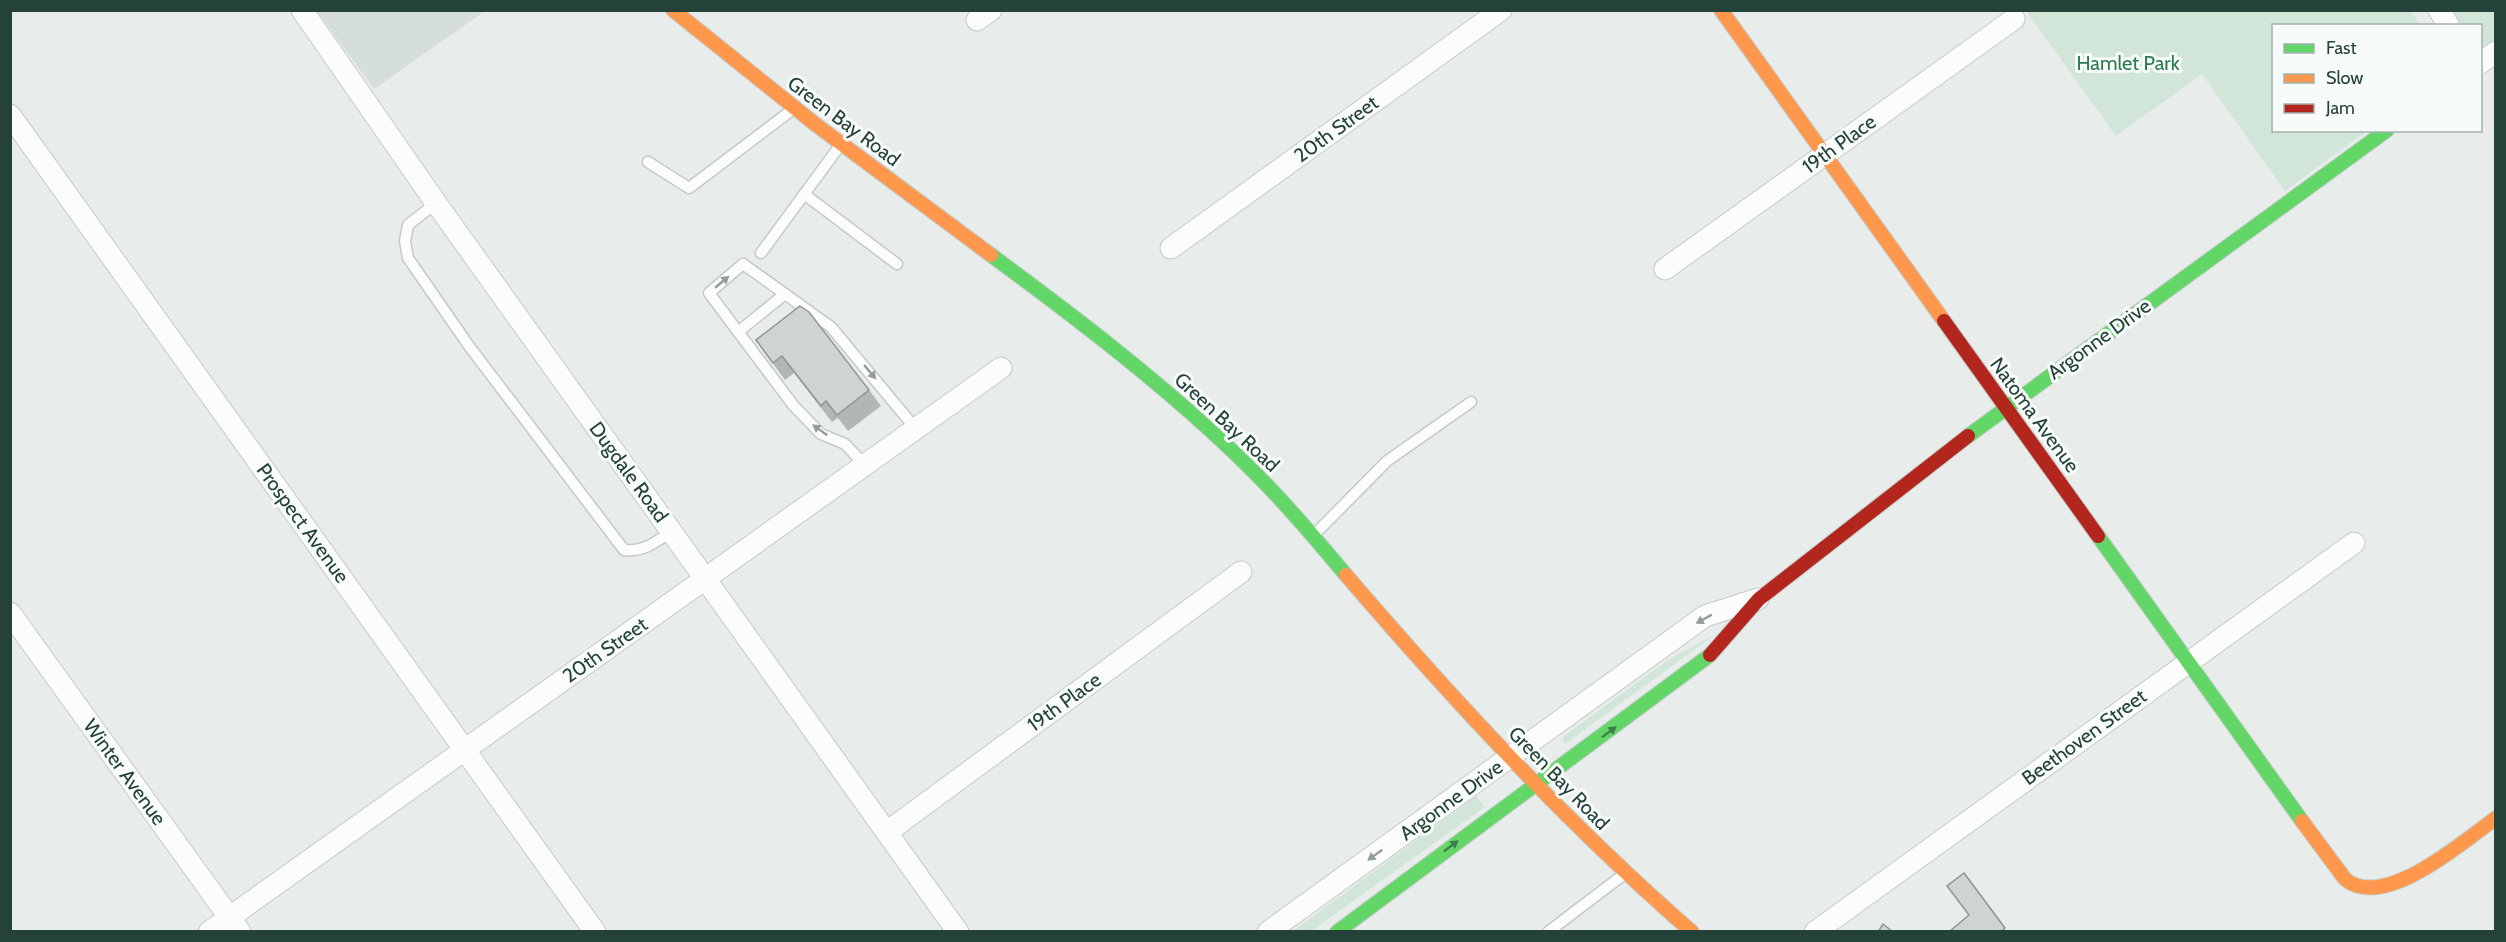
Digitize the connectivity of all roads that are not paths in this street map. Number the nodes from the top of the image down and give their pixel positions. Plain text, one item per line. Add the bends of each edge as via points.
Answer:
1 (302, 10) edge
2 (672, 10) edge
3 (1501, 10) edge
4 (1721, 10) edge
5 (2439, 10) edge
6 (2014, 19) dead end
7 (2448, 24) edge
8 (2496, 52) edge
9 (2482, 62) edge
10 (794, 108) junction
11 (10, 115) edge
12 (2384, 132) edge
13 (841, 144) junction
14 (1824, 154) junction
15 (648, 162) dead end
16 (804, 194) junction
17 (436, 203) junction
18 (1171, 248) dead end
19 (761, 253) dead end
20 (897, 264) dead end
21 (1665, 269) dead end
22 (785, 294) junction
23 (738, 332) junction
24 (1001, 368) dead end
25 (1471, 402) dead end
26 (2005, 407) junction
27 (916, 429) junction
28 (865, 465) junction
29 (672, 531) junction
30 (1312, 537) junction
31 (2354, 543) dead end
32 (1241, 572) dead end
33 (706, 579) junction
34 (1759, 599) junction
35 (10, 613) edge
36 (2188, 662) junction
37 (465, 750) junction
38 (1510, 758) junction
39 (1537, 786) junction
40 (2496, 818) edge
41 (887, 832) junction
42 (1626, 873) junction
43 (235, 924) edge
44 (1687, 930) edge
45 (209, 932) edge
46 (595, 932) edge
47 (958, 932) edge
48 (1268, 932) edge
49 (1337, 932) edge
50 (1548, 932) edge
51 (1815, 932) edge

1 - 17 street, Dugdale Road
2 - 10 street, Green Bay Road
3 - 18 street, 20th Street
4 - 14 street, Natoma Avenue
5 - 7 street
6 - 14 street, 19th Place
8 - 9 street
10 - 13 street, Green Bay Road
10 - 15 lane via 689,188
11 - 37 street, Prospect Avenue
12 - 26 street, Argonne Drive
13 - 16 lane
13 - 30 street, Green Bay Road via 1152,379 1246,464
14 - 21 street, 19th Place
14 - 26 street, Natoma Avenue
16 - 19 lane
16 - 20 lane
17 - 29 street, Dugdale Road
17 - 29 lane via 408,225 408,258 469,346 624,550 646,548
22 - 23 lane
23 -> 22 lane via 709,293 743,264
22 -> 27 lane via 831,327
28 -> 23 lane via 845,444 821,434 793,405
24 - 27 street, 20th Street
25 - 30 lane via 1387,462
26 - 34 street, Argonne Drive
26 - 36 street, Natoma Avenue
27 - 28 street, 20th Street
28 - 33 street, 20th Street
29 - 33 street, Dugdale Road
30 - 38 street, Green Bay Road
31 - 36 street, Beethoven Street
32 - 41 street, 19th Place
33 - 37 street, 20th Street
33 - 41 street, Dugdale Road
34 -> 38 street, Argonne Drive via 1706,616
39 -> 34 street, Argonne Drive via 1717,650
35 - 43 street, Winter Avenue
36 - 40 street, Natoma Avenue via 2351,884 2373,889 2393,885
36 - 51 street, Beethoven Street
37 - 43 street, 20th Street
37 - 46 street, Prospect Avenue
38 - 39 street, Green Bay Road
38 -> 48 street, Argonne Drive
39 - 42 street, Green Bay Road
49 -> 39 street, Argonne Drive
41 - 47 street, Dugdale Road
42 - 44 street, Green Bay Road
42 - 50 lane
43 - 45 street, 20th Street

